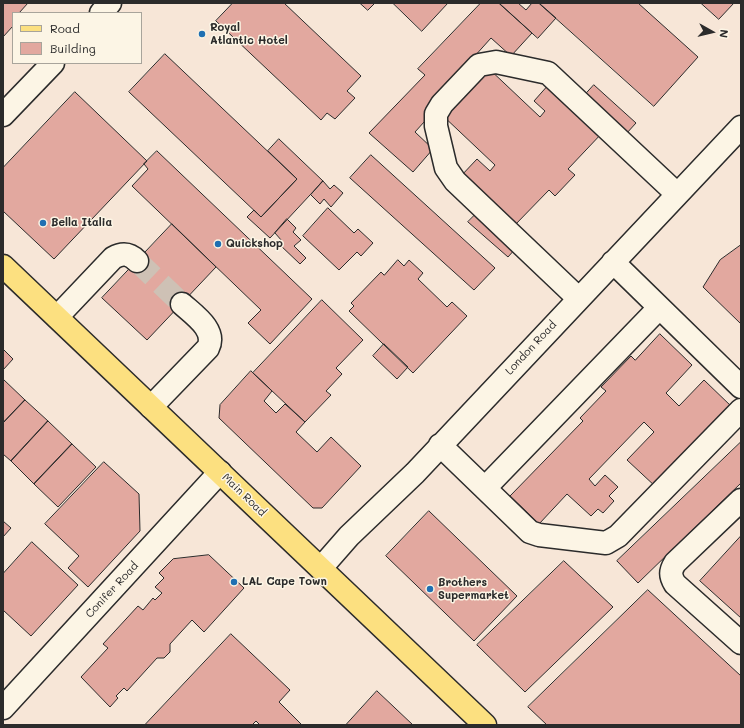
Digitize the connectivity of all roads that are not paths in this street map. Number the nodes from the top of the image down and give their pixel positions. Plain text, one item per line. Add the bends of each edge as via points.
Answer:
1 (110, 3) edge
2 (101, 12) edge
3 (51, 64) edge
4 (3, 115) edge
5 (741, 127) edge
6 (677, 194) junction
7 (137, 261) tunnel mouth
8 (613, 262) junction
9 (3, 266) edge
10 (578, 298) junction
11 (182, 304) tunnel mouth
12 (659, 308) junction
13 (57, 317) junction
14 (741, 387) edge
15 (151, 407) junction
16 (741, 410) edge
17 (440, 445) junction
18 (220, 472) junction
19 (484, 488) junction
20 (741, 500) edge
21 (321, 568) junction
22 (741, 643) edge
23 (3, 708) edge
24 (485, 725) edge

1 - 2 street
3 - 4 street
5 - 6 street, London Road
6 - 8 street, London Road
6 - 10 street via 548,74 496,62 484,63 475,69 442,104 436,114 436,126 448,173
7 - 13 street via 126,254 113,258
8 - 10 street, London Road
8 - 12 street
9 - 13 main road, Main Road
10 - 17 street, London Road
11 - 15 street via 207,328 211,341 208,348
12 - 14 street
12 - 19 street
13 - 15 main road, Main Road
15 - 18 main road, Main Road
16 - 19 street via 618,536 606,543 534,534
17 - 19 street
17 - 21 street, London Road via 349,536
18 - 21 main road, Main Road
18 - 23 street, Conifer Road
20 - 22 street via 675,563 671,577 675,584
21 - 24 main road, Main Road

